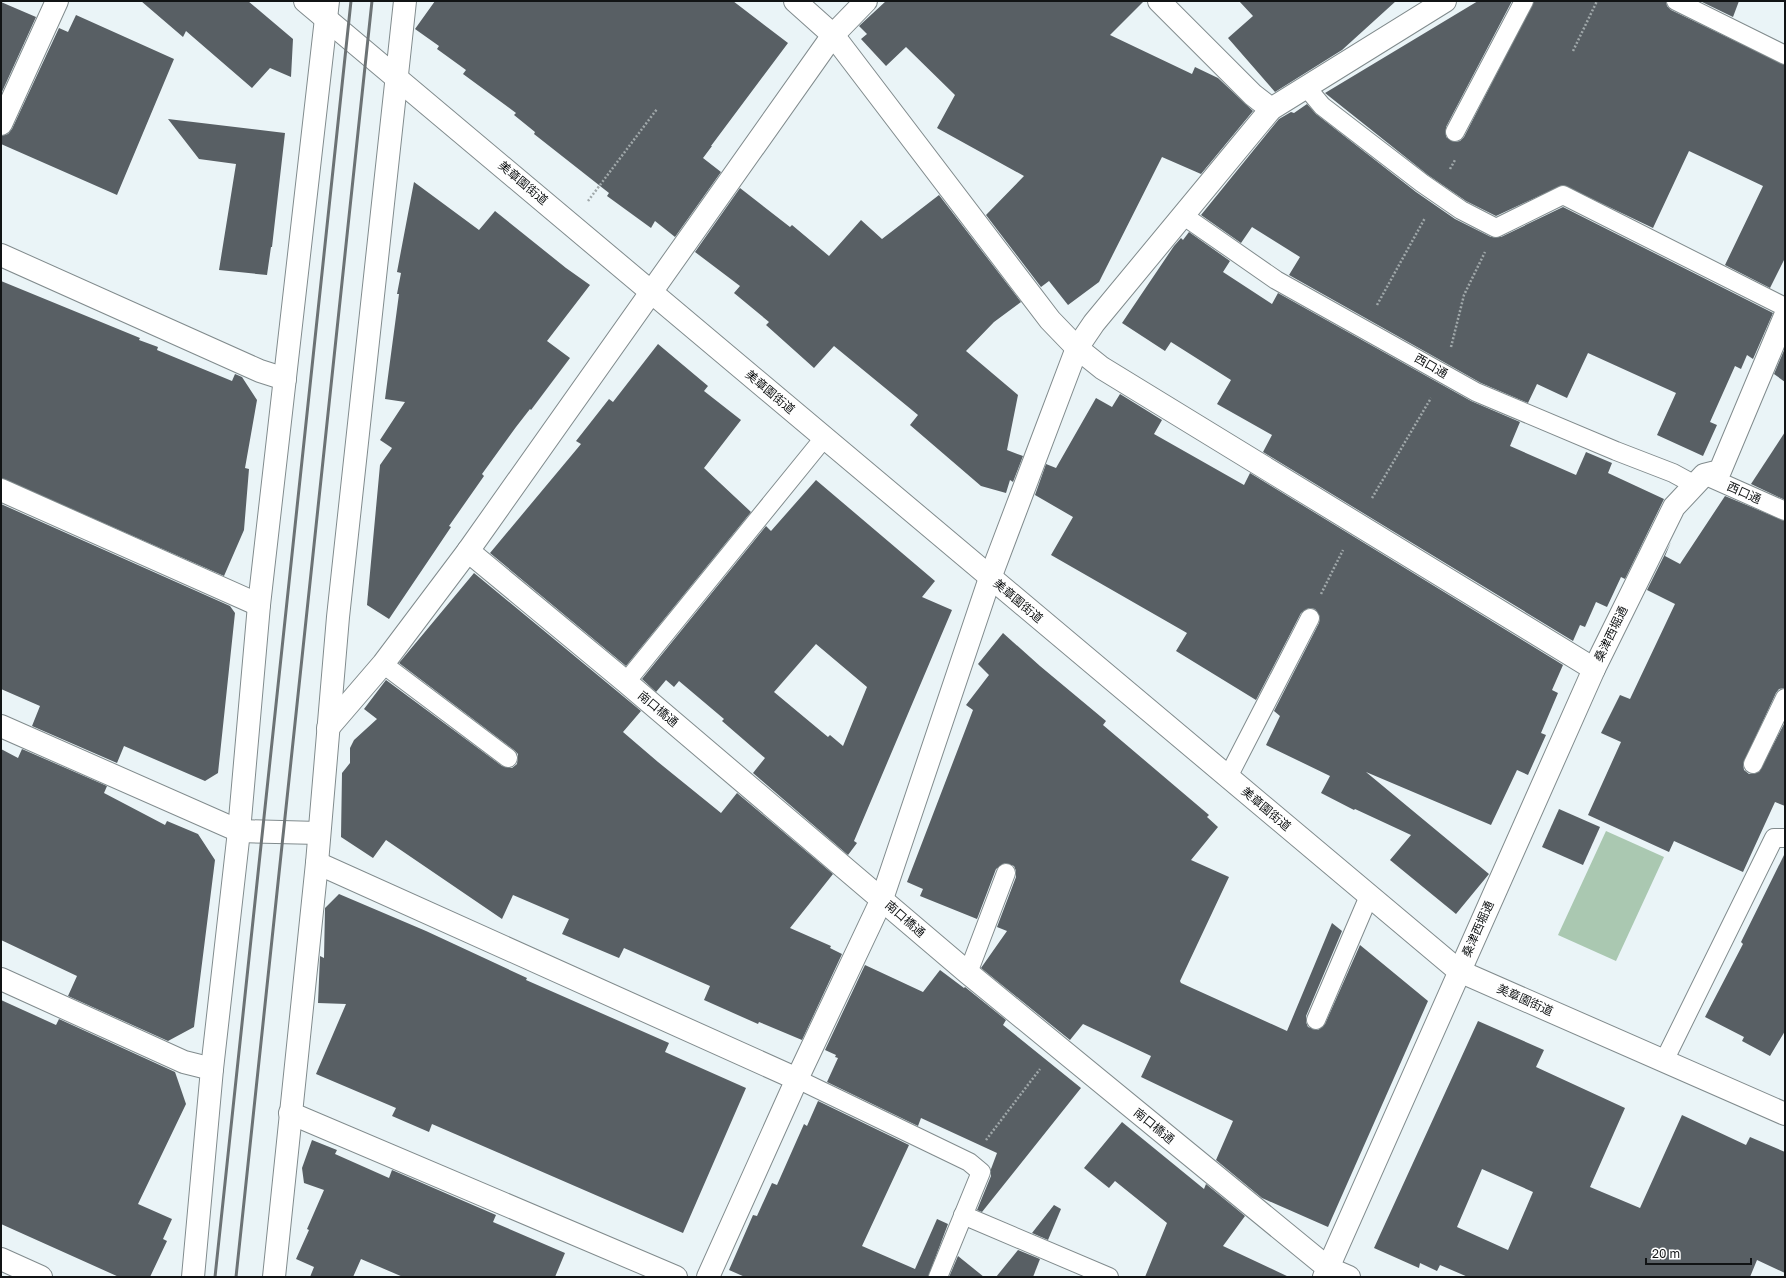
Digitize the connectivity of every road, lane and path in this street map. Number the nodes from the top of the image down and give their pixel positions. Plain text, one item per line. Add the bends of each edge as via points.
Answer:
1 (57, 1) edge
2 (306, 1) edge
3 (405, 1) edge
4 (795, 1) edge
5 (866, 1) edge
6 (1159, 1) edge
7 (1445, 1) edge
8 (1524, 1) edge
9 (1597, 1) edge
10 (1676, 1) edge
11 (327, 10) edge
12 (833, 35) junction
13 (1573, 51) dead end
14 (1785, 55) edge
15 (397, 77) junction
16 (1307, 88) junction
17 (657, 109) dead end
18 (1271, 109) junction
19 (1, 124) edge
20 (1455, 132) joint
21 (1438, 194) junction
22 (1184, 216) junction
23 (571, 223) junction
24 (1, 255) edge
25 (651, 291) junction
26 (1785, 307) edge
27 (1785, 316) edge
28 (1364, 328) junction
29 (1077, 348) junction
30 (285, 379) junction
31 (824, 438) junction
32 (1699, 480) junction
33 (1, 490) edge
34 (1785, 511) edge
35 (1356, 525) junction
36 (468, 551) junction
37 (990, 578) junction
38 (259, 605) junction
39 (1310, 618) joint
40 (383, 664) junction
41 (1594, 669) junction
42 (626, 682) junction
43 (1785, 698) edge
44 (1, 726) edge
45 (328, 728) junction
46 (508, 758) dead end
47 (1753, 764) dead end
48 (1228, 777) junction
49 (239, 831) junction
50 (319, 833) junction
51 (1785, 838) edge
52 (316, 863) junction
53 (1006, 873) dead end
54 (1369, 896) junction
55 (882, 899) junction
56 (1459, 971) junction
57 (968, 972) junction
58 (1, 979) edge
59 (1316, 1020) dead end
60 (1058, 1047) junction
61 (1664, 1061) junction
62 (212, 1069) junction
63 (797, 1079) junction
64 (290, 1113) junction
65 (1785, 1114) edge
66 (969, 1162) junction
67 (963, 1215) junction
68 (1, 1259) edge
69 (1326, 1272) edge
70 (41, 1277) edge
71 (193, 1277) edge
72 (274, 1277) edge
73 (676, 1277) edge
74 (708, 1277) edge
75 (938, 1277) edge
76 (1109, 1277) edge
77 (1349, 1277) edge

1 - 19 street
2 - 11 street, 美章園街道
3 - 15 street
4 - 12 street
5 - 12 street
6 - 18 street via 1253,95
7 - 16 street
8 - 20 lane
9 - 13 path
10 - 14 lane
11 - 15 street, 美章園街道
11 - 30 street
12 - 25 street
12 - 29 street via 1050,320
15 - 23 street, 美章園街道
15 - 45 street
16 - 18 street
16 - 21 lane via 1322,106
17 - 23 path
18 - 22 street
20 - 21 path via 1457,155
21 - 26 lane via 1460,210 1496,228 1563,195
21 - 28 path
22 - 28 lane, 西口通 via 1276,280
22 - 29 street via 1094,323
23 - 25 street, 美章園街道
24 - 30 street via 260,371
25 - 31 street, 美章園街道
25 - 36 street
27 - 32 street, 桑津西堀通 via 1720,471
28 - 32 lane, 西口通 via 1476,392 1616,451
29 - 35 street via 1102,368
29 - 37 street
30 - 38 street
31 - 37 street, 美章園街道
31 - 42 lane
32 - 34 lane, 西口通
32 - 41 street, 桑津西堀通 via 1674,508
33 - 38 street
35 - 39 path via 1328,577
35 - 41 street
36 - 40 street
36 - 42 street, 南口橋通
37 - 48 street, 美章園街道
37 - 55 street
38 - 49 street
39 - 48 lane
40 - 45 street
40 - 46 lane
41 - 56 street, 桑津西堀通
42 - 55 street, 南口橋通
43 - 47 lane
44 - 49 street
45 - 50 street
48 - 54 street, 美章園街道
49 - 50 street
49 - 62 street
50 - 52 street
51 - 61 lane via 1774,838
52 - 63 street
52 - 64 street
53 - 57 lane
54 - 56 street, 美章園街道
54 - 59 lane
55 - 57 street, 南口橋通
55 - 63 street
56 - 61 street, 美章園街道
56 - 69 street, 桑津西堀通
57 - 60 street, 南口橋通
58 - 62 street via 184,1062
60 - 66 path
60 - 69 street, 南口橋通
61 - 65 street, 美章園街道
62 - 71 street
63 - 66 lane
63 - 74 street
64 - 72 street
64 - 73 street
66 - 67 lane via 980,1172
67 - 75 lane
67 - 76 lane
68 - 70 street
69 - 77 street, 南口橋通

